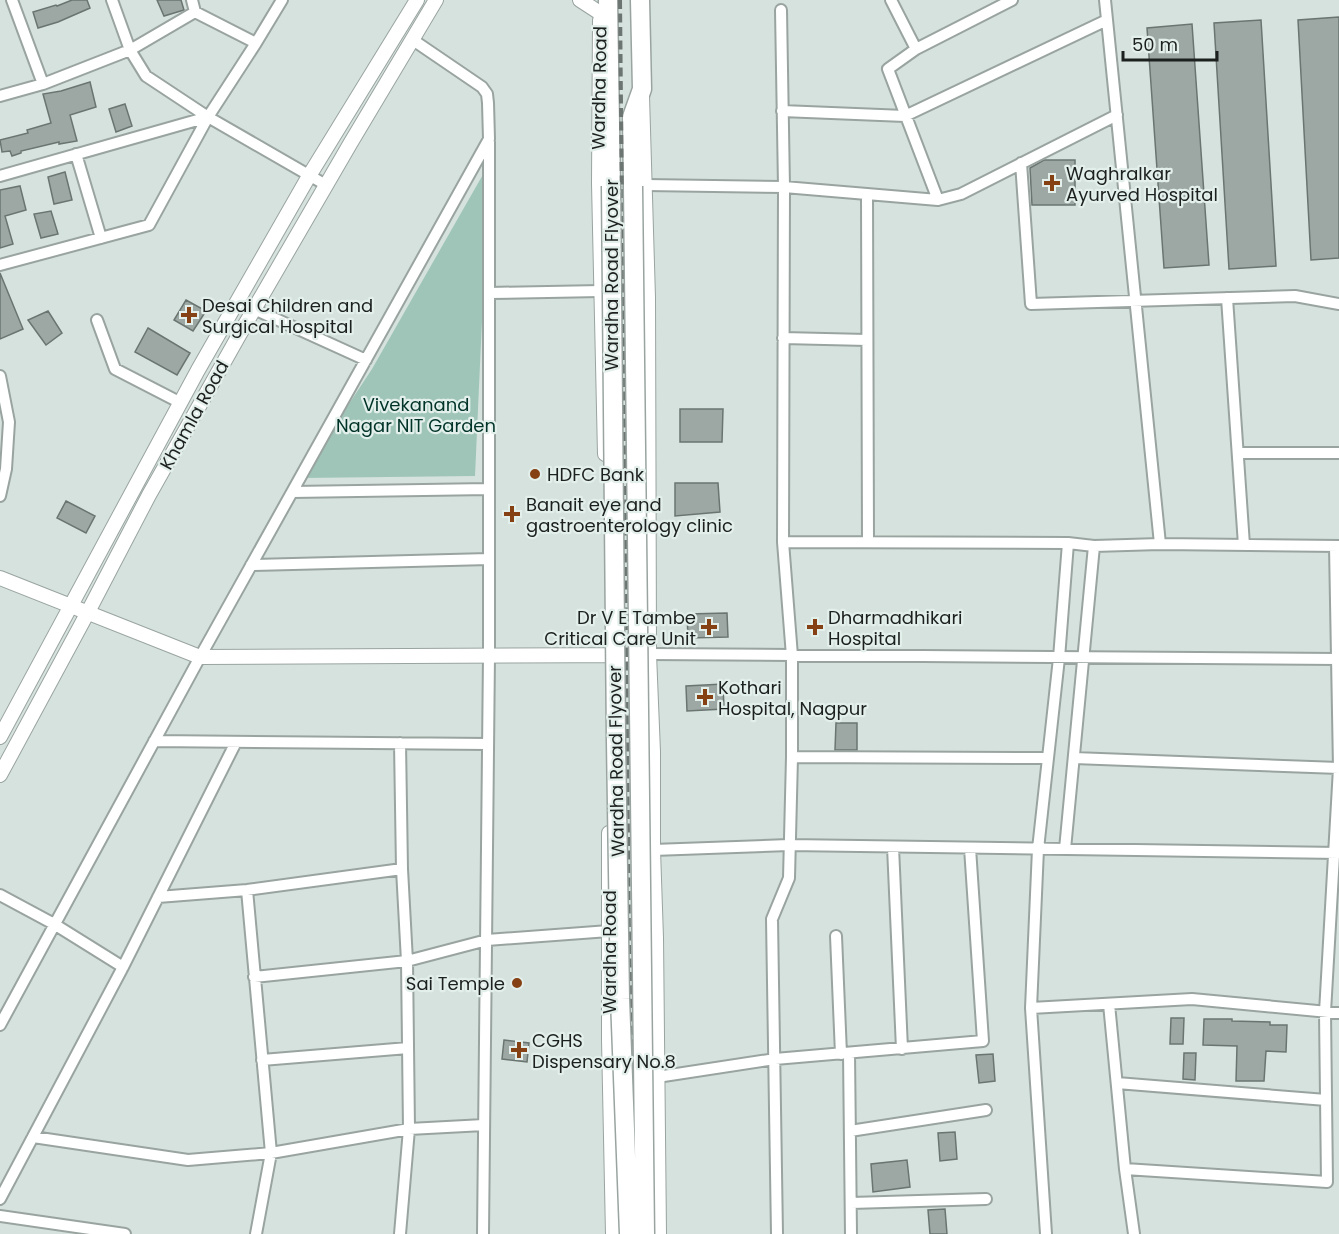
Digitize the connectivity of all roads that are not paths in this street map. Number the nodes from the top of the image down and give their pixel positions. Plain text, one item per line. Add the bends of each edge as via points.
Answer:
1 (12, 0) edge
2 (112, 0) edge
3 (192, 0) edge
4 (282, 0) edge
5 (417, 0) edge
6 (436, 0) edge
7 (580, 0) edge
8 (640, 0) edge
9 (891, 0) edge
10 (1012, 0) edge
11 (1105, 0) edge
12 (999, 3) edge
13 (603, 4) edge
14 (781, 10) dead end
15 (195, 12) junction
16 (1107, 20) junction
17 (413, 40) junction
18 (256, 43) junction
19 (916, 49) junction
20 (130, 50) junction
21 (43, 84) junction
22 (642, 89) junction
23 (0, 96) edge
24 (782, 111) junction
25 (1117, 115) junction
26 (905, 116) junction
27 (208, 117) junction
28 (489, 139) junction
29 (76, 154) junction
30 (1021, 163) junction
31 (0, 176) edge
32 (309, 176) junction
33 (326, 185) junction
34 (646, 185) junction
35 (784, 187) junction
36 (867, 194) junction
37 (938, 200) junction
38 (101, 238) junction
39 (0, 265) edge
40 (601, 291) junction
41 (489, 293) junction
42 (1227, 298) junction
43 (1136, 302) junction
44 (1339, 304) edge
45 (254, 309) junction
46 (97, 320) dead end
47 (783, 338) junction
48 (867, 339) junction
49 (366, 360) junction
50 (0, 376) edge
51 (181, 403) junction
52 (1238, 453) junction
53 (1339, 453) edge
54 (3, 469) edge
55 (489, 489) junction
56 (291, 492) junction
57 (0, 495) edge
58 (783, 542) junction
59 (868, 542) junction
60 (1068, 543) junction
61 (1160, 544) junction
62 (1244, 545) junction
63 (1094, 546) junction
64 (1337, 546) edge
65 (489, 559) junction
66 (251, 565) junction
67 (0, 578) edge
68 (71, 606) junction
69 (88, 612) junction
70 (649, 654) junction
71 (489, 656) junction
72 (607, 656) junction
73 (792, 656) junction
74 (200, 657) junction
75 (1061, 658) junction
76 (1081, 658) junction
77 (1338, 659) edge
78 (0, 737) edge
79 (154, 741) junction
80 (236, 742) junction
81 (400, 743) junction
82 (488, 744) junction
83 (792, 757) junction
84 (1047, 758) junction
85 (1074, 759) junction
86 (1339, 768) edge
87 (0, 775) edge
88 (789, 845) junction
89 (893, 847) junction
90 (970, 848) junction
91 (1040, 849) junction
92 (1063, 849) junction
93 (653, 850) junction
94 (1336, 853) edge
95 (402, 869) junction
96 (247, 890) junction
97 (0, 895) edge
98 (158, 897) junction
99 (54, 924) junction
100 (609, 931) junction
101 (836, 936) dead end
102 (487, 940) junction
103 (407, 960) junction
104 (123, 967) junction
105 (254, 977) junction
106 (1109, 1004) junction
107 (1031, 1008) junction
108 (1325, 1012) junction
109 (1339, 1013) edge
110 (0, 1024) edge
111 (408, 1048) junction
112 (903, 1049) junction
113 (845, 1054) junction
114 (774, 1059) junction
115 (262, 1060) junction
116 (657, 1077) junction
117 (1117, 1083) junction
118 (1326, 1100) junction
119 (986, 1110) dead end
120 (484, 1125) junction
121 (409, 1129) junction
122 (850, 1131) junction
123 (33, 1137) junction
124 (272, 1154) junction
125 (1125, 1169) junction
126 (0, 1199) edge
127 (986, 1199) dead end
128 (851, 1203) junction
129 (0, 1216) edge
130 (124, 1234) edge
131 (256, 1234) edge
132 (400, 1234) edge
133 (483, 1234) edge
134 (613, 1234) edge
135 (629, 1234) edge
136 (645, 1234) edge
137 (659, 1234) edge
138 (777, 1234) edge
139 (851, 1234) edge
140 (1046, 1234) edge
141 (1134, 1234) edge

1 - 21 street
2 - 20 street
3 - 15 street
4 - 18 street
5 - 32 street, Khamla Road
6 - 17 street, Khamla Road
7 - 13 street
8 - 22 highway
9 - 19 street
10 - 12 street
11 - 16 street
12 - 19 street
13 - 40 street, Wardha Road via 598,128
13 - 135 highway, Wardha Road Flyover, bridge via 619,976
14 - 24 street
15 - 18 street
15 - 20 street
16 - 25 street
16 - 26 street
17 - 28 street via 482,87 487,94
17 - 33 street, Khamla Road
18 - 27 street
19 - 26 street via 888,69
20 - 21 street
20 - 27 street via 146,76
21 - 23 street
22 - 34 street
22 - 136 highway, Wardha Road Flyover, bridge via 632,117
24 - 26 street
24 - 35 street
25 - 30 street
25 - 43 street
26 - 37 street
27 - 29 street
27 - 32 street
27 - 38 street via 149,225
28 - 41 street
28 - 49 street
29 - 31 street
29 - 38 street
30 - 37 street via 961,194
30 - 43 street via 1030,304
32 - 33 street
32 - 51 street, Khamla Road
33 - 45 street, Khamla Road
34 - 35 street
34 - 70 street
35 - 36 street
35 - 47 street
36 - 37 street
36 - 48 street
38 - 39 street
40 - 41 street
40 - 72 street, Wardha Road
41 - 55 street
42 - 43 street
42 - 44 street via 1295,297
42 - 52 street
43 - 61 street
45 - 49 street
45 - 69 street, Khamla Road
46 - 51 street via 115,369
47 - 48 street
47 - 58 street
48 - 59 street
49 - 56 street
50 - 54 street via 9,422
51 - 68 street, Khamla Road
52 - 53 street
52 - 62 street
54 - 57 street
55 - 56 street
55 - 65 street
56 - 66 street
58 - 59 street
58 - 73 street
59 - 60 street
60 - 63 street
60 - 75 street
61 - 62 street
61 - 63 street
62 - 64 street
63 - 76 street
64 - 77 street
65 - 66 street
65 - 71 street
66 - 74 street
67 - 68 street
68 - 69 street
68 - 78 street, Khamla Road
69 - 74 street
69 - 87 street, Khamla Road
70 - 72 street
70 - 73 street
70 - 93 street
71 - 72 street
71 - 74 street
71 - 82 street
72 - 100 street, Wardha Road
73 - 75 street
73 - 83 street
74 - 79 street
75 - 76 street
75 - 84 street
76 - 77 street
76 - 85 street
77 - 86 street
79 - 80 street
79 - 99 street
80 - 81 street
80 - 98 street
81 - 82 street
81 - 95 street
82 - 102 street
83 - 84 street
83 - 88 street
84 - 91 street
85 - 86 street
85 - 92 street
86 - 94 street
88 - 89 street
88 - 93 street
88 - 114 street via 789,878 772,919
89 - 90 street
89 - 112 street
90 - 91 street
90 - 112 street via 983,1041
91 - 92 street
91 - 107 street
92 - 94 street
93 - 116 street
94 - 108 street
95 - 96 street
95 - 103 street
96 - 98 street
96 - 105 street
97 - 99 street
98 - 104 street
99 - 104 street
99 - 110 street
100 - 102 street
100 - 134 street, Wardha Road
101 - 113 street
102 - 103 street
102 - 120 street
103 - 105 street
103 - 111 street
104 - 123 street
105 - 115 street
106 - 107 street
106 - 108 street via 1192,999
106 - 117 street
107 - 140 street
108 - 109 street
108 - 118 street
111 - 115 street
111 - 121 street
112 - 113 street
113 - 114 street
113 - 122 street
114 - 116 street
114 - 138 street
115 - 124 street
116 - 137 street
117 - 118 street
117 - 125 street
118 - 125 street via 1327,1182
119 - 122 street
120 - 121 street
120 - 133 street
121 - 124 street
121 - 132 street
122 - 128 street
123 - 124 street via 188,1160
123 - 126 street
124 - 131 street
125 - 141 street
127 - 128 street
128 - 139 street
129 - 130 street

